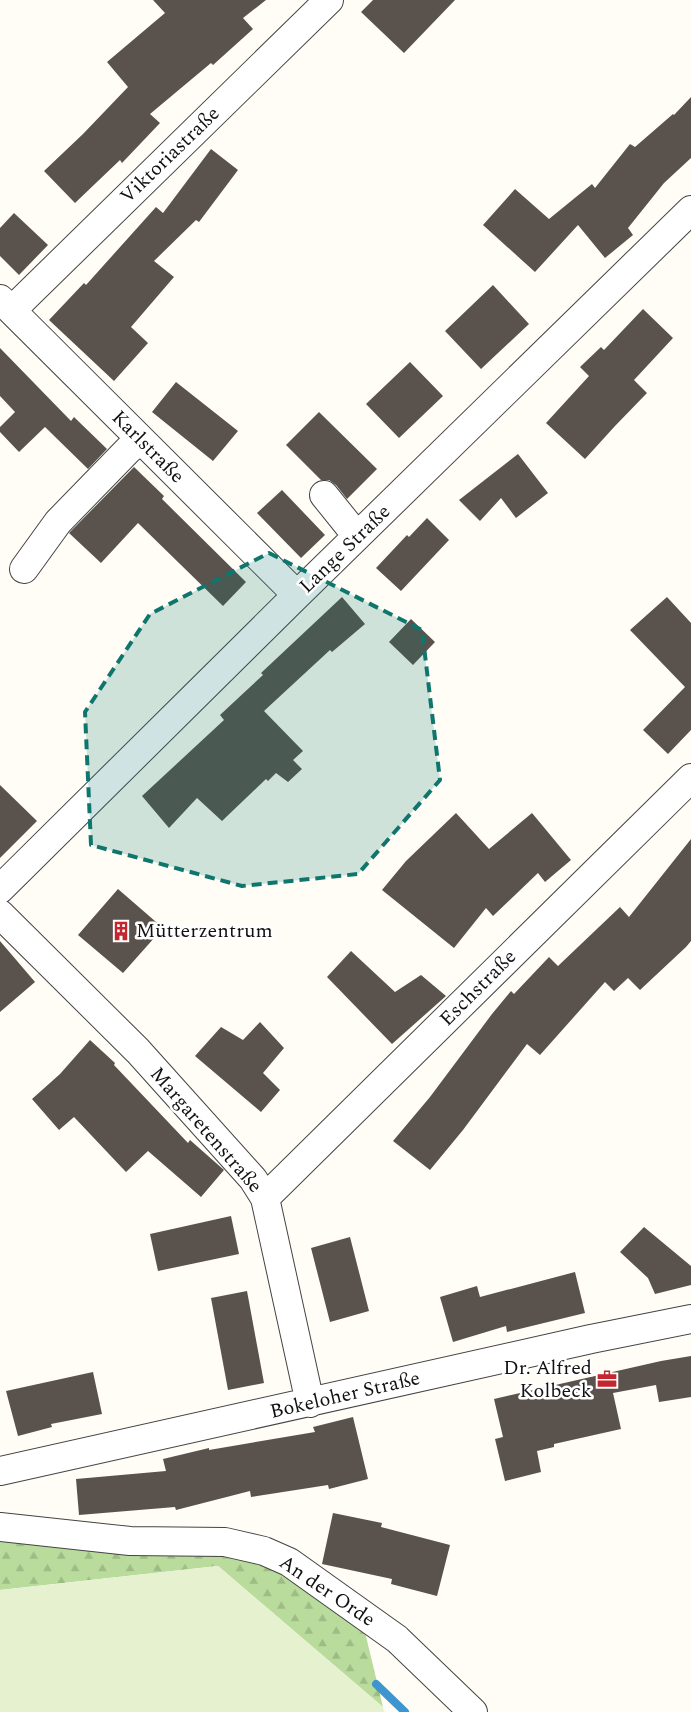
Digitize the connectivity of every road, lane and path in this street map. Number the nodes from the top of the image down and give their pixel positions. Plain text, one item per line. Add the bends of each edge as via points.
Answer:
1 (329, 0) edge
2 (691, 210) edge
3 (6, 304) edge
4 (141, 440) junction
5 (324, 495) dead end
6 (357, 536) junction
7 (24, 569) dead end
8 (297, 595) junction
9 (691, 778) edge
10 (0, 889) edge
11 (0, 914) edge
12 (265, 1198) junction
13 (691, 1319) edge
14 (310, 1403) junction
15 (0, 1472) edge
16 (0, 1527) edge
17 (473, 1712) edge

1 - 3 street, Viktoriastraße
2 - 6 street, Lange Straße
3 - 4 street, Karlstraße
4 - 7 street via 58,522
4 - 8 street, Karlstraße
5 - 6 street
6 - 8 street, Lange Straße
8 - 10 street, Lange Straße
9 - 12 street, Eschstraße
11 - 12 street, Margaretenstraße via 138,1051 253,1179
12 - 14 street, Margaretenstraße
13 - 14 street, Bokeloher Straße
14 - 15 street, Bokeloher Straße
16 - 17 street, An der Orde via 130,1541 225,1542 264,1552 289,1562 397,1639

